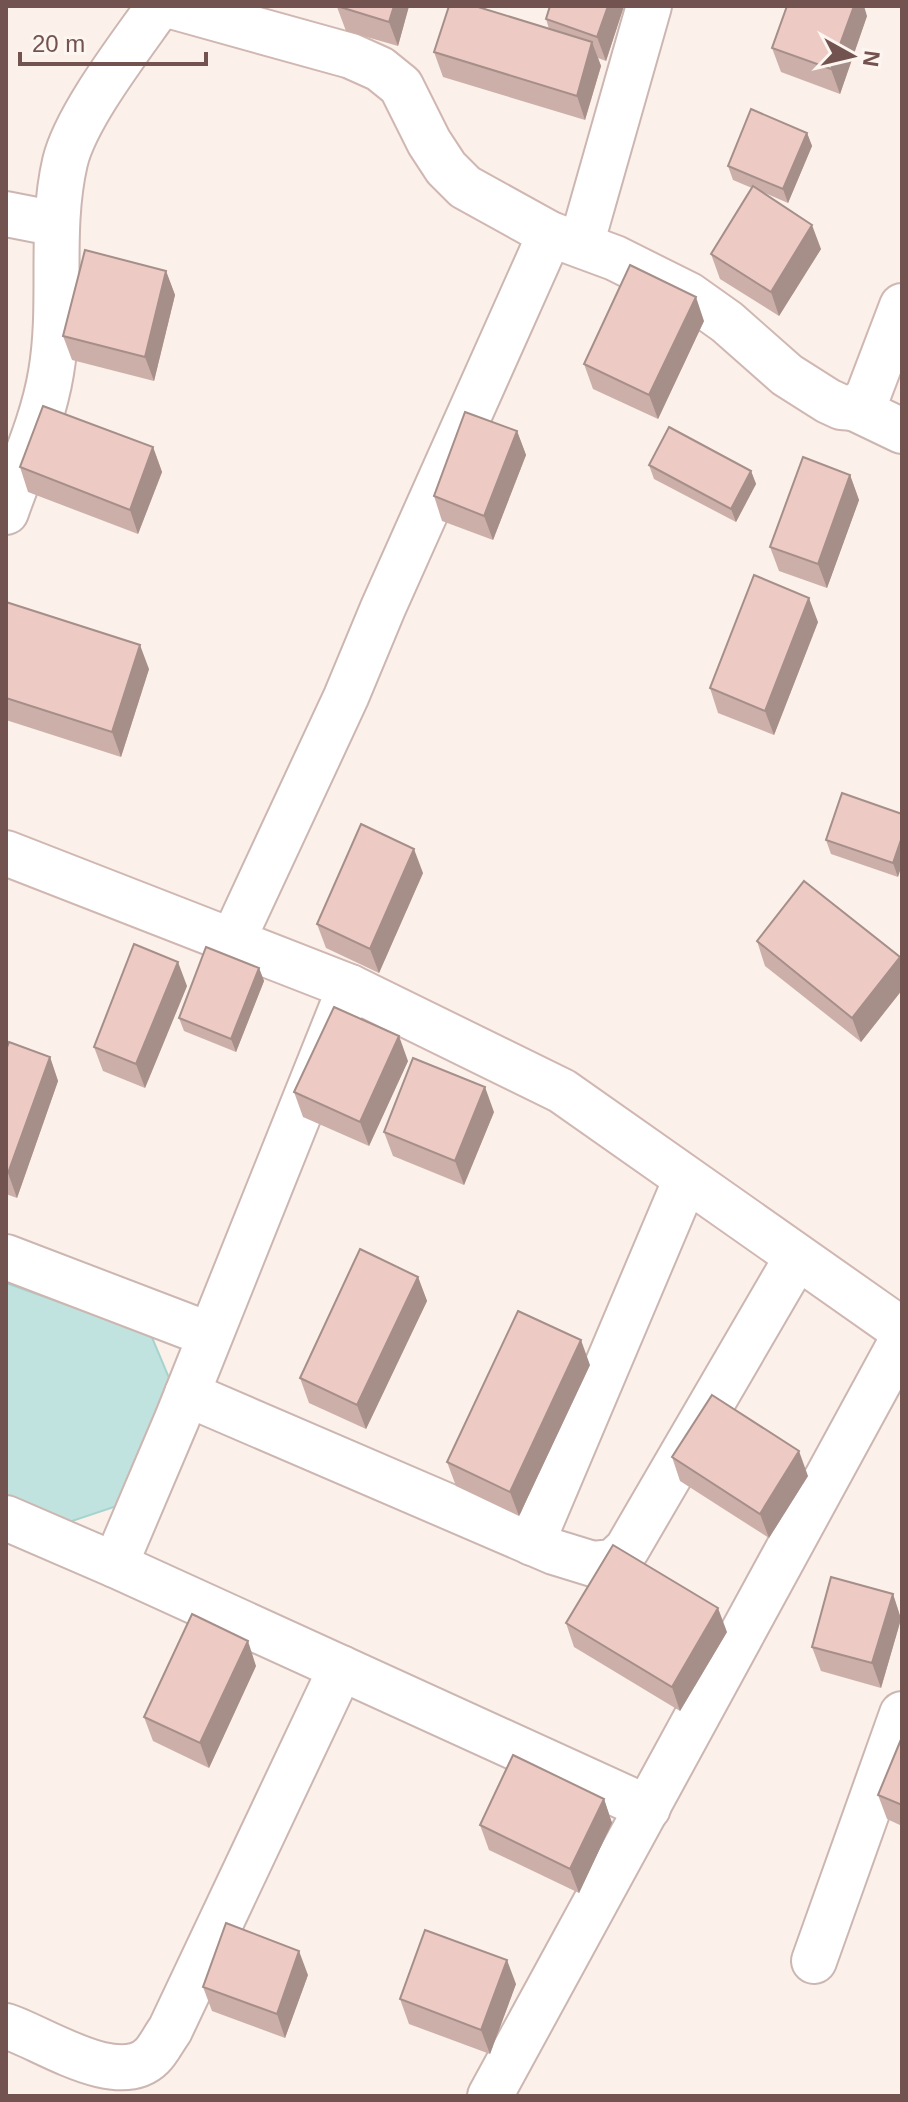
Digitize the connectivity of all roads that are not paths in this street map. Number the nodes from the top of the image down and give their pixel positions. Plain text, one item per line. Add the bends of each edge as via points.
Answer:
1 (159, 6) edge
2 (171, 6) edge
3 (649, 6) edge
4 (6, 214) edge
5 (57, 224) junction
6 (566, 240) junction
7 (902, 306) edge
8 (854, 408) junction
9 (902, 431) edge
10 (11, 484) edge
11 (6, 853) edge
12 (232, 942) junction
13 (350, 987) junction
14 (686, 1179) junction
15 (6, 1257) edge
16 (797, 1257) junction
17 (902, 1330) edge
18 (210, 1335) junction
19 (902, 1340) edge
20 (187, 1394) junction
21 (6, 1518) edge
22 (532, 1543) junction
23 (115, 1565) junction
24 (341, 1668) junction
25 (902, 1714) edge
26 (648, 1808) junction
27 (814, 1961) dead end
28 (6, 2026) edge
29 (490, 2096) edge

1 - 5 street via 84,119 66,159
2 - 6 street via 351,56 380,69 401,86 437,155 465,187
3 - 6 street
4 - 5 street
5 - 10 street via 51,373 41,420
6 - 8 street via 689,295 787,375 828,401
6 - 12 street via 383,608
7 - 8 street via 867,398
8 - 9 street
11 - 12 street
12 - 13 street
13 - 14 street via 562,1091
13 - 18 street
14 - 16 street
14 - 22 street
15 - 18 street
16 - 17 street
16 - 22 street via 627,1549 613,1562 593,1564
18 - 20 street
19 - 26 street
20 - 22 street
20 - 23 street
21 - 23 street
23 - 24 street
24 - 26 street
24 - 28 street via 170,2030 151,2057 128,2068 95,2064
25 - 27 street
26 - 29 street

